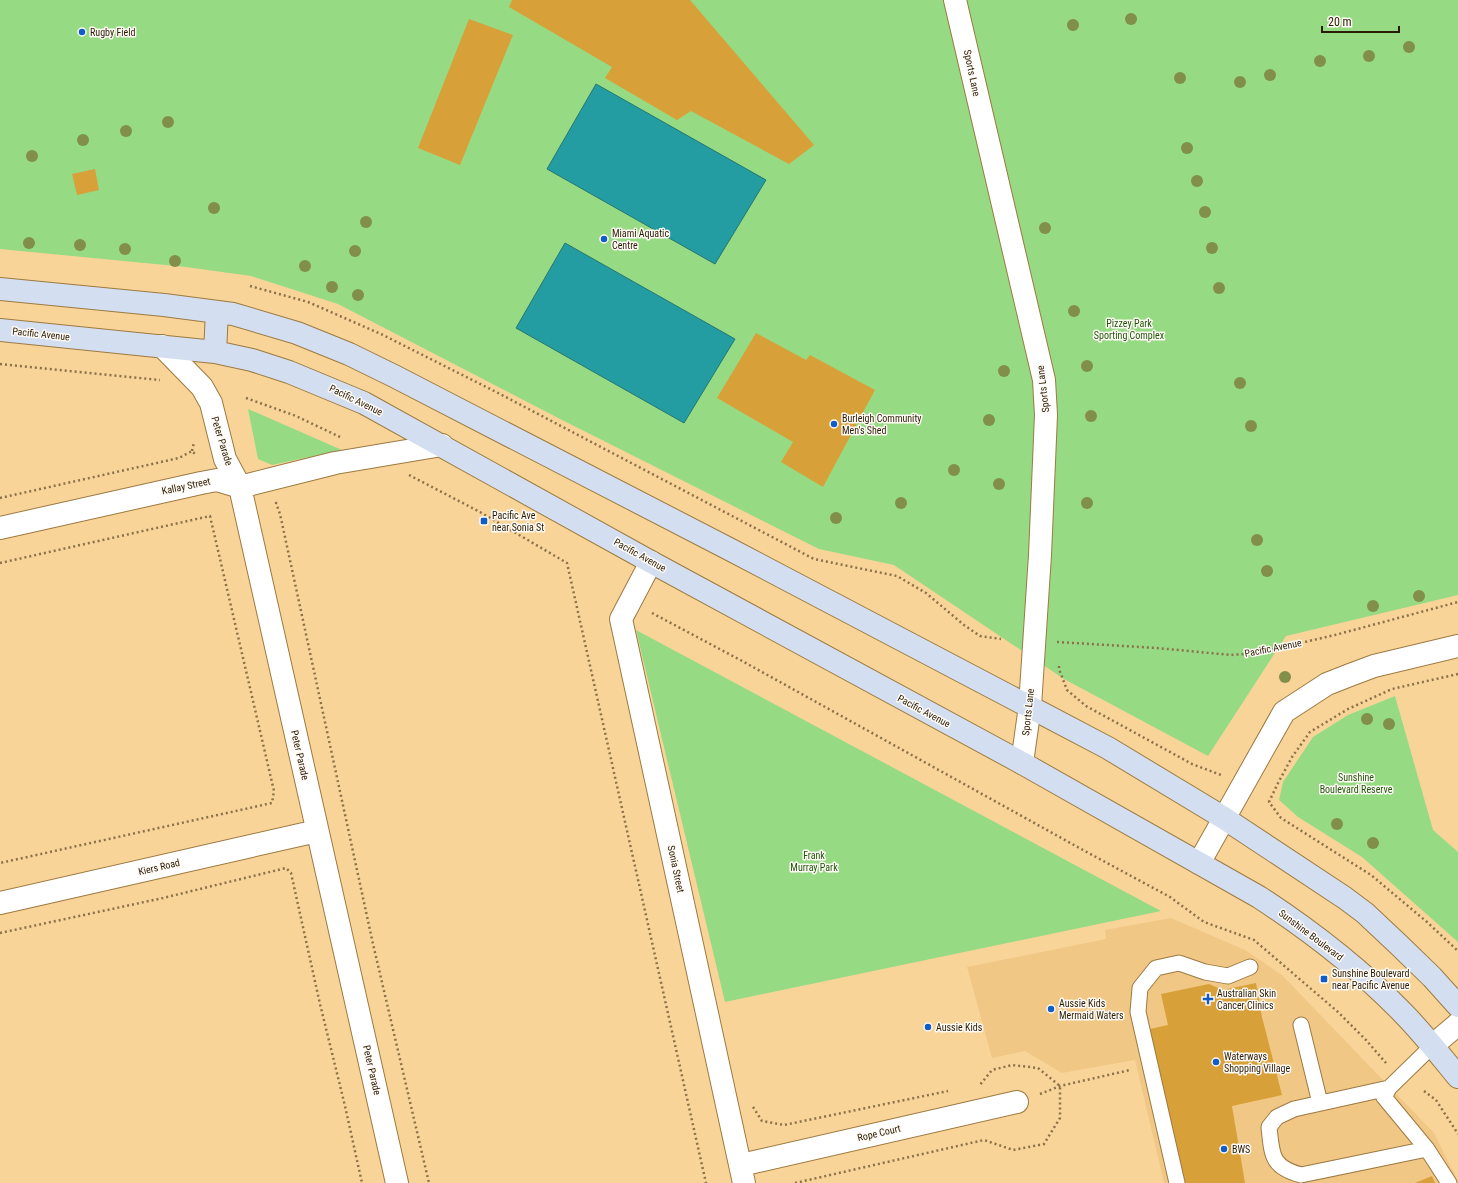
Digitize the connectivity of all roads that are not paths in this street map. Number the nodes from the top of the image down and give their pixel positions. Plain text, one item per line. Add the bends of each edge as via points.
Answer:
1 (955, 0) edge
2 (0, 289) edge
3 (217, 312) junction
4 (0, 330) edge
5 (162, 346) junction
6 (215, 352) junction
7 (442, 445) junction
8 (240, 487) junction
9 (0, 528) edge
10 (651, 562) junction
11 (1458, 646) edge
12 (1030, 706) junction
13 (1022, 763) junction
14 (1224, 818) junction
15 (317, 831) junction
16 (1199, 863) junction
17 (0, 903) edge
18 (1250, 967) dead end
19 (1458, 1006) edge
20 (1458, 1024) edge
21 (1301, 1025) dead end
22 (1432, 1046) junction
23 (1458, 1077) edge
24 (1386, 1093) junction
25 (1017, 1102) road end
26 (1320, 1103) junction
27 (1427, 1149) junction
28 (742, 1174) edge
29 (397, 1183) edge
30 (1177, 1183) edge
31 (1449, 1183) edge

1 - 12 street, Sports Lane via 1044,380 1045,452
2 - 3 main road
3 - 6 main road
3 - 12 main road via 233,314 297,333 349,354
4 - 5 main road, Pacific Avenue
5 - 6 main road, Pacific Avenue
5 - 8 street, Peter Parade via 202,387 211,403 225,458
6 - 7 main road, Pacific Avenue via 252,360 321,384 364,403
7 - 8 street via 336,463
7 - 10 main road, Pacific Avenue
8 - 9 street, Kallay Street via 217,480
8 - 15 street, Peter Parade
10 - 13 main road, Pacific Avenue
10 - 28 street, Sonia Street via 621,619
11 - 14 street via 1374,666 1350,675 1327,684 1284,712
12 - 13 street, Sports Lane
12 - 14 main road via 1108,748
13 - 16 main road, Pacific Avenue
14 - 16 street
14 - 19 main road via 1365,913 1416,961
15 - 17 street, Kiers Road
15 - 29 street, Peter Parade
16 - 22 main road, Sunshine Boulevard via 1287,915 1328,946 1387,997
18 - 30 lane via 1228,976 1205,972 1179,963 1156,968 1140,988 1138,1012
20 - 22 street
21 - 26 lane
22 - 23 main road, Sunshine Boulevard
22 - 24 lane
24 - 26 lane
24 - 27 lane
25 - 28 street, Rope Court
26 - 27 lane via 1294,1108 1277,1117 1269,1127 1271,1146 1277,1164 1288,1172 1301,1175
27 - 31 lane

